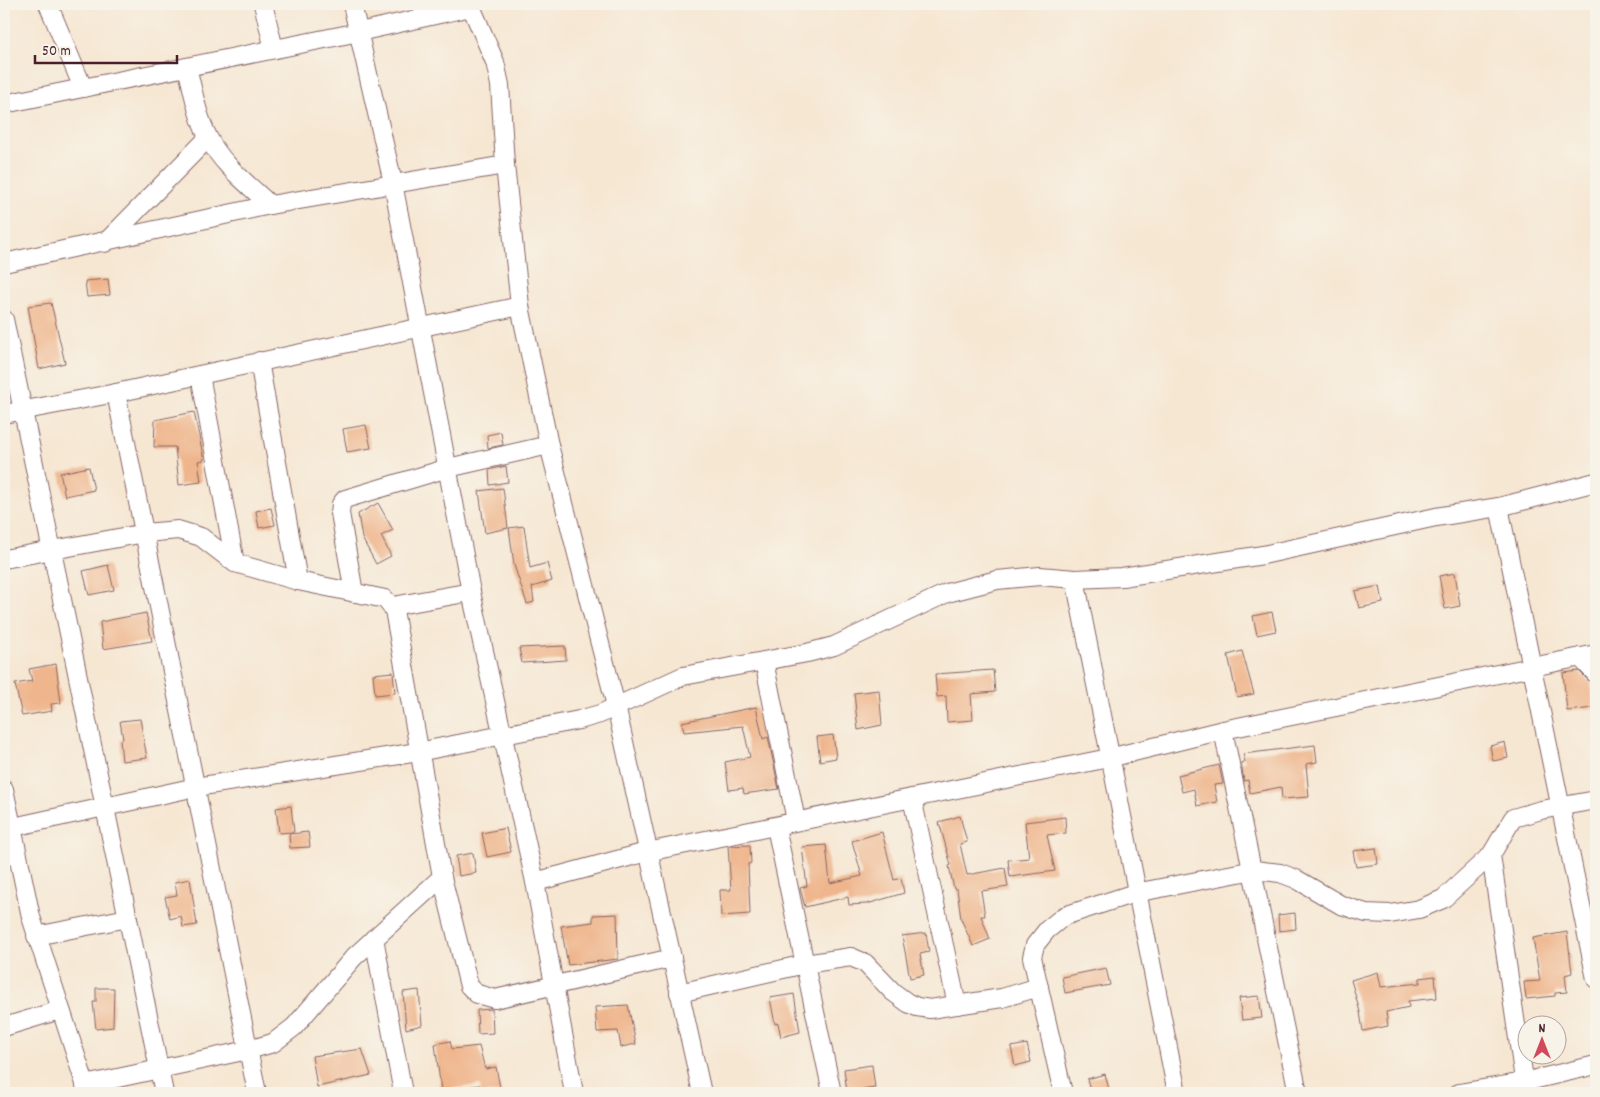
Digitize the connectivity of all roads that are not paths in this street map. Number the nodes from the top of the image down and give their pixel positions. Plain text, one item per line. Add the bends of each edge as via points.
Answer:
1 (48, 4) edge
2 (263, 4) edge
3 (352, 4) edge
4 (470, 5) edge
5 (359, 32) junction
6 (274, 49) junction
7 (188, 67) junction
8 (83, 88) junction
9 (4, 104) edge
10 (208, 138) junction
11 (505, 165) junction
12 (393, 183) junction
13 (270, 205) junction
14 (105, 242) junction
15 (4, 263) edge
16 (520, 306) junction
17 (4, 319) edge
18 (420, 328) junction
19 (259, 361) junction
20 (200, 375) junction
21 (116, 393) junction
22 (23, 410) junction
23 (4, 414) edge
24 (549, 445) junction
25 (448, 468) junction
26 (1596, 482) edge
27 (1499, 507) junction
28 (145, 533) junction
29 (52, 551) junction
30 (4, 560) edge
31 (235, 563) junction
32 (1075, 579) junction
33 (298, 581) junction
34 (471, 592) junction
35 (354, 593) junction
36 (393, 606) junction
37 (1588, 656) edge
38 (764, 661) junction
39 (1532, 668) junction
40 (1596, 674) edge
41 (616, 706) junction
42 (1223, 730) junction
43 (503, 735) junction
44 (418, 752) junction
45 (1109, 758) junction
46 (196, 787) junction
47 (4, 789) edge
48 (912, 798) junction
49 (1596, 800) edge
50 (105, 806) junction
51 (1560, 806) junction
52 (796, 821) junction
53 (776, 827) junction
54 (7, 828) edge
55 (647, 852) junction
56 (1491, 855) junction
57 (1254, 870) junction
58 (442, 877) junction
59 (535, 882) junction
60 (1136, 893) junction
61 (128, 918) junction
62 (36, 936) junction
63 (374, 938) junction
64 (672, 958) junction
65 (805, 964) junction
66 (1596, 979) edge
67 (554, 985) junction
68 (1039, 987) junction
69 (679, 993) junction
70 (957, 1005) junction
71 (60, 1010) junction
72 (4, 1027) edge
73 (248, 1050) junction
74 (1596, 1065) edge
75 (158, 1069) junction
76 (1525, 1088) edge
77 (87, 1089) edge
78 (164, 1093) edge
79 (257, 1093) edge
80 (403, 1093) edge
81 (574, 1093) edge
82 (702, 1093) edge
83 (832, 1093) edge
84 (1063, 1093) edge
85 (1176, 1093) edge
86 (1298, 1093) edge
87 (1459, 1093) edge

1 - 8 street
2 - 6 street
3 - 5 street
4 - 5 street
4 - 11 street via 495,62 504,123
5 - 6 street
5 - 12 street
6 - 7 street
7 - 8 street
7 - 10 street via 200,119
8 - 9 street
10 - 13 street via 237,174
10 - 14 street
11 - 12 street
11 - 16 street
12 - 13 street
12 - 18 street
13 - 14 street
14 - 15 street
16 - 18 street
16 - 24 street
17 - 22 street
18 - 19 street
18 - 25 street
19 - 20 street
19 - 33 street
20 - 21 street
20 - 31 street
21 - 22 street
21 - 28 street
22 - 23 street
22 - 29 street
24 - 25 street
24 - 41 street
25 - 34 street
25 - 35 street via 352,496 341,504
26 - 27 street
27 - 32 street via 1436,517 1263,555 1122,577
27 - 39 street
28 - 29 street
28 - 31 street via 178,530 201,537
28 - 46 street
29 - 30 street
29 - 50 street
31 - 33 street
32 - 38 street via 1040,576 997,580 956,591 906,611 834,646
32 - 45 street
33 - 35 street
34 - 36 street
34 - 43 street
35 - 36 street via 385,599
36 - 44 street
37 - 39 street
37 - 40 street
38 - 41 street via 683,676
38 - 52 street
39 - 42 street
39 - 51 street
41 - 43 street via 579,720
41 - 55 street
42 - 45 street
42 - 57 street
43 - 44 street
43 - 59 street
44 - 46 street
44 - 58 street
45 - 48 street
45 - 60 street
46 - 50 street
46 - 73 street
47 - 54 street
48 - 52 street
48 - 70 street
49 - 51 street
50 - 54 street
50 - 61 street
51 - 56 street via 1513,818
51 - 66 street
52 - 53 street
53 - 55 street
53 - 65 street
54 - 62 street
55 - 59 street
55 - 64 street
56 - 57 street via 1443,900 1420,909 1390,914 1366,913 1341,905 1296,879 1280,873
56 - 76 street
57 - 60 street
57 - 86 street
58 - 63 street
58 - 67 street via 465,976 477,994 495,999
59 - 67 street
60 - 68 street via 1064,916 1047,930 1035,946 1032,958
60 - 85 street
61 - 62 street
61 - 75 street
62 - 71 street
63 - 73 street via 294,1028 273,1043
63 - 80 street
64 - 67 street
64 - 69 street
65 - 69 street
65 - 70 street via 851,957 865,962 908,1003 930,1009
65 - 83 street
67 - 81 street
68 - 70 street via 1002,998
68 - 84 street
69 - 82 street
71 - 72 street
71 - 77 street
73 - 75 street
73 - 79 street
74 - 76 street
75 - 77 street
75 - 78 street
76 - 87 street

